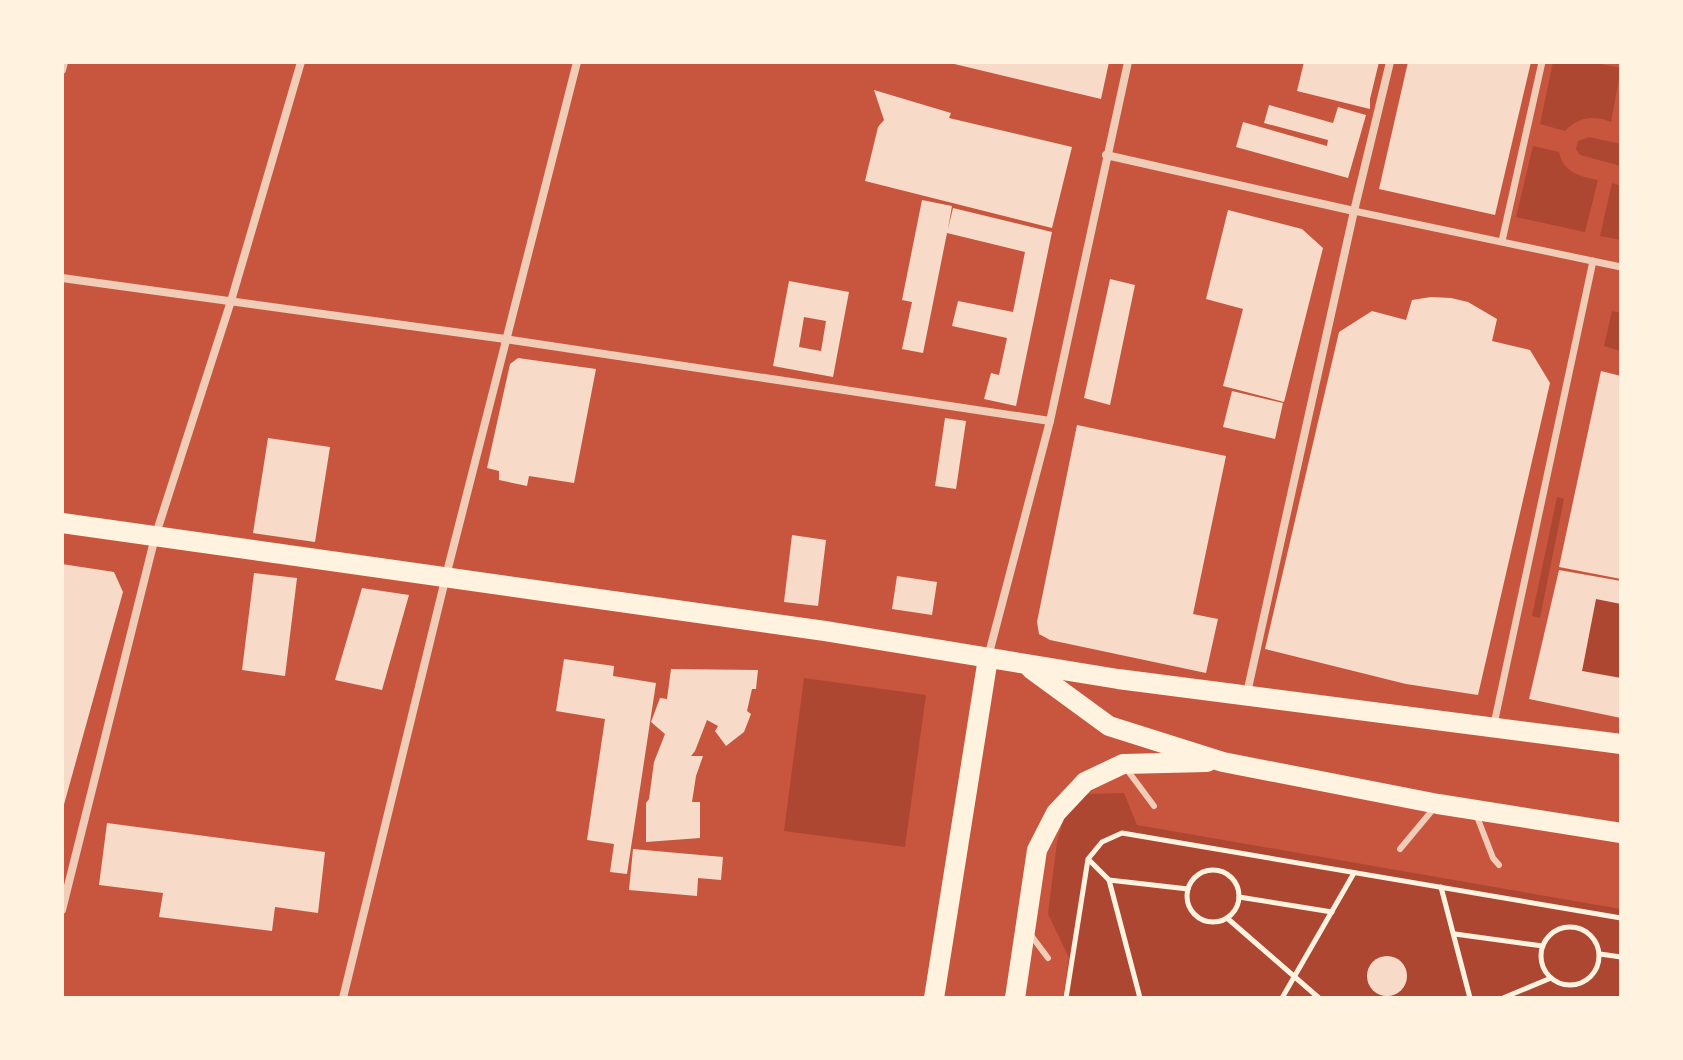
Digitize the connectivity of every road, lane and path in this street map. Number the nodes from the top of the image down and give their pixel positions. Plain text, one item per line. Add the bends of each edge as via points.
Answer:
1 (64, 62) edge
2 (301, 62) edge
3 (577, 62) edge
4 (1128, 62) edge
5 (1390, 62) edge
6 (1542, 62) edge
7 (62, 70) edge
8 (1106, 155) junction
9 (1354, 211) junction
10 (1502, 241) junction
11 (1593, 261) junction
12 (1621, 267) edge
13 (62, 278) edge
14 (231, 301) junction
15 (505, 339) junction
16 (1050, 421) junction
17 (62, 523) edge
18 (155, 537) junction
19 (446, 576) junction
20 (988, 658) junction
21 (1027, 666) junction
22 (1247, 694) junction
23 (1493, 729) junction
24 (1621, 744) edge
25 (1223, 762) junction
26 (1123, 764) junction
27 (1438, 804) junction
28 (1154, 806) dead end
29 (1474, 809) junction
30 (1621, 833) edge
31 (1400, 849) dead end
32 (1088, 859) junction
33 (1499, 865) dead end
34 (1354, 873) junction
35 (1109, 880) junction
36 (1441, 887) junction
37 (1188, 889) junction
38 (1239, 897) junction
39 (62, 910) edge
40 (1332, 912) junction
41 (1227, 918) junction
42 (1621, 918) edge
43 (1026, 927) junction
44 (1455, 934) junction
45 (1543, 946) junction
46 (1600, 954) junction
47 (1621, 957) edge
48 (1048, 958) dead end
49 (1295, 976) junction
50 (1551, 978) junction
51 (937, 993) edge
52 (343, 998) edge
53 (1015, 998) edge
54 (1066, 998) edge
55 (1140, 998) edge
56 (1282, 998) edge
57 (1319, 998) edge
58 (1470, 998) edge
59 (1503, 998) edge

1 - 7 street
2 - 14 street
3 - 15 street
4 - 8 street
5 - 9 street
6 - 10 street
8 - 9 street
8 - 16 street
9 - 10 street
9 - 22 street
10 - 11 street
11 - 12 street
11 - 23 street
13 - 14 street
14 - 15 street
14 - 18 street
15 - 16 street
15 - 19 street
16 - 20 street
17 - 18 main road
18 - 19 main road
18 - 39 street
19 - 20 main road
19 - 52 street
20 - 21 main road
20 - 51 main road
21 - 22 main road
21 - 25 main road via 1109,726
22 - 23 main road
23 - 24 main road
25 - 26 main road
25 - 27 main road
26 - 28 lane
26 - 43 main road via 1085,782 1056,813 1037,850
27 - 29 main road
27 - 31 lane
29 - 30 main road
29 - 33 lane
32 - 34 path via 1102,842 1122,833
32 - 35 path
32 - 54 path
34 - 36 path
34 - 40 path
35 - 37 path
35 - 55 path
36 - 42 path
36 - 44 path
37 - 38 path via 1201,872 1222,871 1232,877
37 - 41 path via 1193,913 1215,922
38 - 40 path
38 - 41 path
40 - 49 path
41 - 49 path
43 - 48 lane
43 - 53 main road
44 - 45 path
44 - 58 path
45 - 46 path via 1549,936 1569,927 1590,934
45 - 50 path via 1541,958
46 - 47 path
46 - 50 path via 1592,976 1583,983
49 - 56 path
49 - 57 path
50 - 59 path

